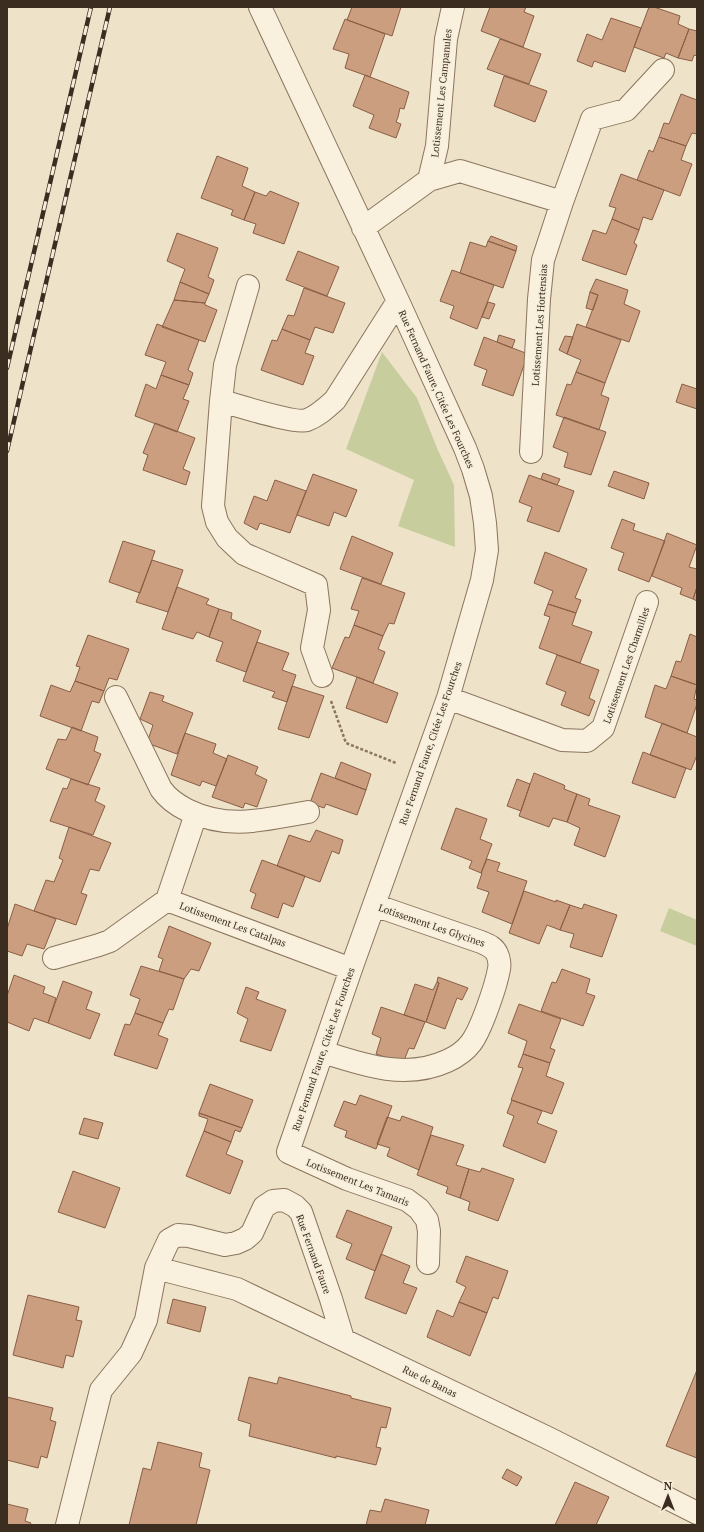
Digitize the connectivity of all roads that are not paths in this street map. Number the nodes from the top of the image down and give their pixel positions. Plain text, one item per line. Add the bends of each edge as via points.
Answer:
1 (260, 7) edge
2 (453, 7) edge
3 (663, 70) dead end
4 (429, 180) junction
5 (562, 202) junction
6 (363, 228) junction
7 (248, 286) dead end
8 (398, 301) junction
9 (221, 401) junction
10 (531, 452) dead end
11 (647, 602) dead end
12 (322, 676) road end
13 (116, 697) dead end
14 (448, 698) junction
15 (308, 812) dead end
16 (196, 814) junction
17 (167, 900) junction
18 (374, 905) junction
19 (54, 958) dead end
20 (351, 969) junction
21 (323, 1052) junction
22 (288, 1152) joint
23 (428, 1263) dead end
24 (156, 1268) junction
25 (343, 1339) junction
26 (697, 1513) edge
27 (67, 1525) edge

1 - 6 street, Rue Fernand Faure, Citée Les Fourches
2 - 4 street, Lotissement Les Campanules via 446,39 437,146
3 - 5 street, Lotissement Les Hortensias via 626,110 592,119
4 - 5 street via 460,171
4 - 6 street
5 - 10 street, Lotissement Les Hortensias via 544,260 539,299
6 - 8 street, Rue Fernand Faure, Citée Les Fourches
7 - 9 street via 225,364
8 - 9 street via 334,400 321,412 306,420 284,418
8 - 14 street, Rue Fernand Faure, Citée Les Fourches via 474,469 485,523 487,550 482,580
9 - 12 street via 214,506 217,522 226,538 244,554 316,585 319,610 312,648
11 - 14 street, Lotissement Les Charmilles via 604,728 587,741 562,740
13 - 16 street via 161,790 173,802
14 - 18 street, Rue Fernand Faure, Citée Les Fourches
15 - 16 street via 240,823 225,822
16 - 17 street
17 - 19 street, Lotissement Les Catalpas via 110,940
17 - 20 street, Lotissement Les Catalpas
18 - 20 street, Rue Fernand Faure, Citée Les Fourches
18 - 21 street, Lotissement Les Glycines via 492,947 498,956 500,968 488,1006 471,1043 460,1054 433,1066 414,1070 382,1069
20 - 21 street, Rue Fernand Faure, Citée Les Fourches
21 - 22 street, Rue Fernand Faure, Citée Les Fourches
22 - 23 street, Lotissement Les Tamaris via 347,1178 407,1200 420,1209 427,1220 429,1231
24 - 25 street, Rue de Banas via 237,1289
24 - 25 street, Rue Fernand Faure via 169,1240 178,1235 225,1245 236,1243 252,1233 264,1207 273,1201 284,1200 301,1212
24 - 27 street via 146,1320 131,1354 101,1390
25 - 26 street, Rue de Banas

